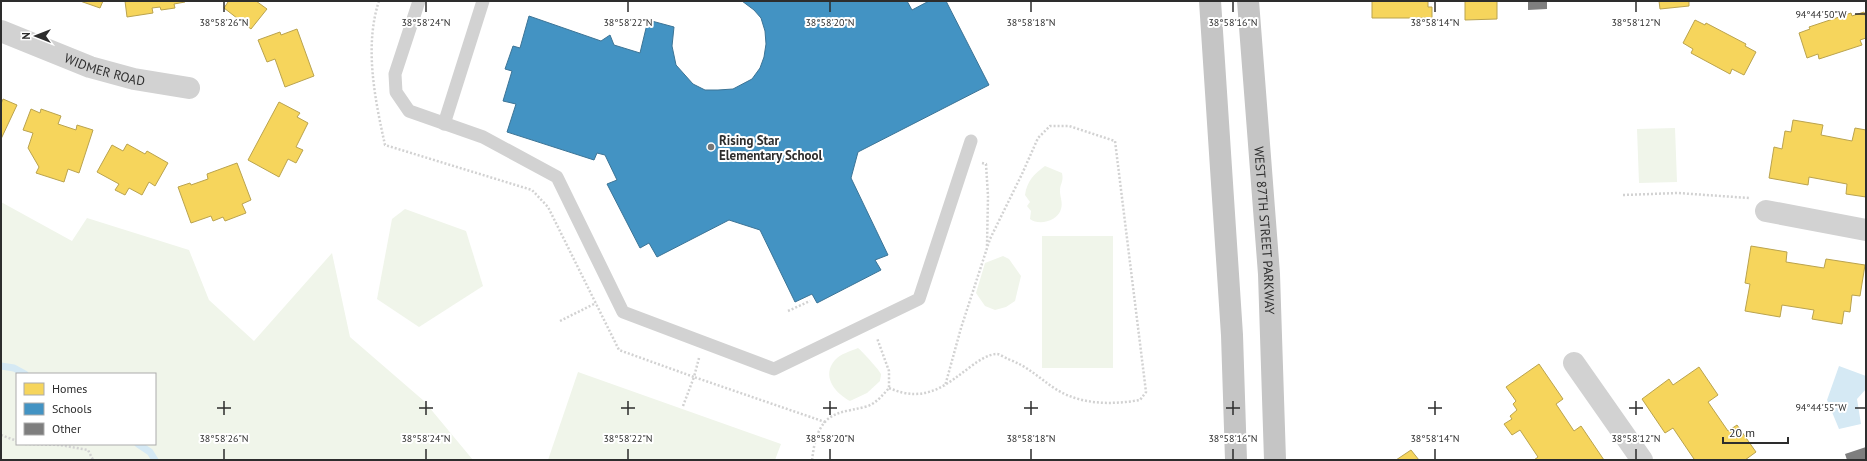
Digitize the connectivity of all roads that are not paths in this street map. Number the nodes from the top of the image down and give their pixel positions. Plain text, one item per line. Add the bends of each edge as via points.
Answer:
1 (419, 1) edge
2 (483, 1) edge
3 (1210, 1) edge
4 (1248, 1) edge
5 (1, 32) edge
6 (189, 88) dead end
7 (444, 124) junction
8 (970, 141) dead end
9 (1766, 211) road end
10 (1866, 230) edge
11 (1574, 362) dead end
12 (1236, 460) edge
13 (1275, 460) edge
14 (1642, 460) edge

1 - 7 lane via 395,74 396,92 408,111
2 - 7 lane
3 - 12 main road via 1232,335
4 - 13 main road, WEST 87TH STREET PARKWAY via 1269,274
5 - 6 street, WIDMER ROAD via 90,68 134,79
7 - 8 lane via 483,137 557,177 623,312 774,369 919,299
9 - 10 street
11 - 14 street

